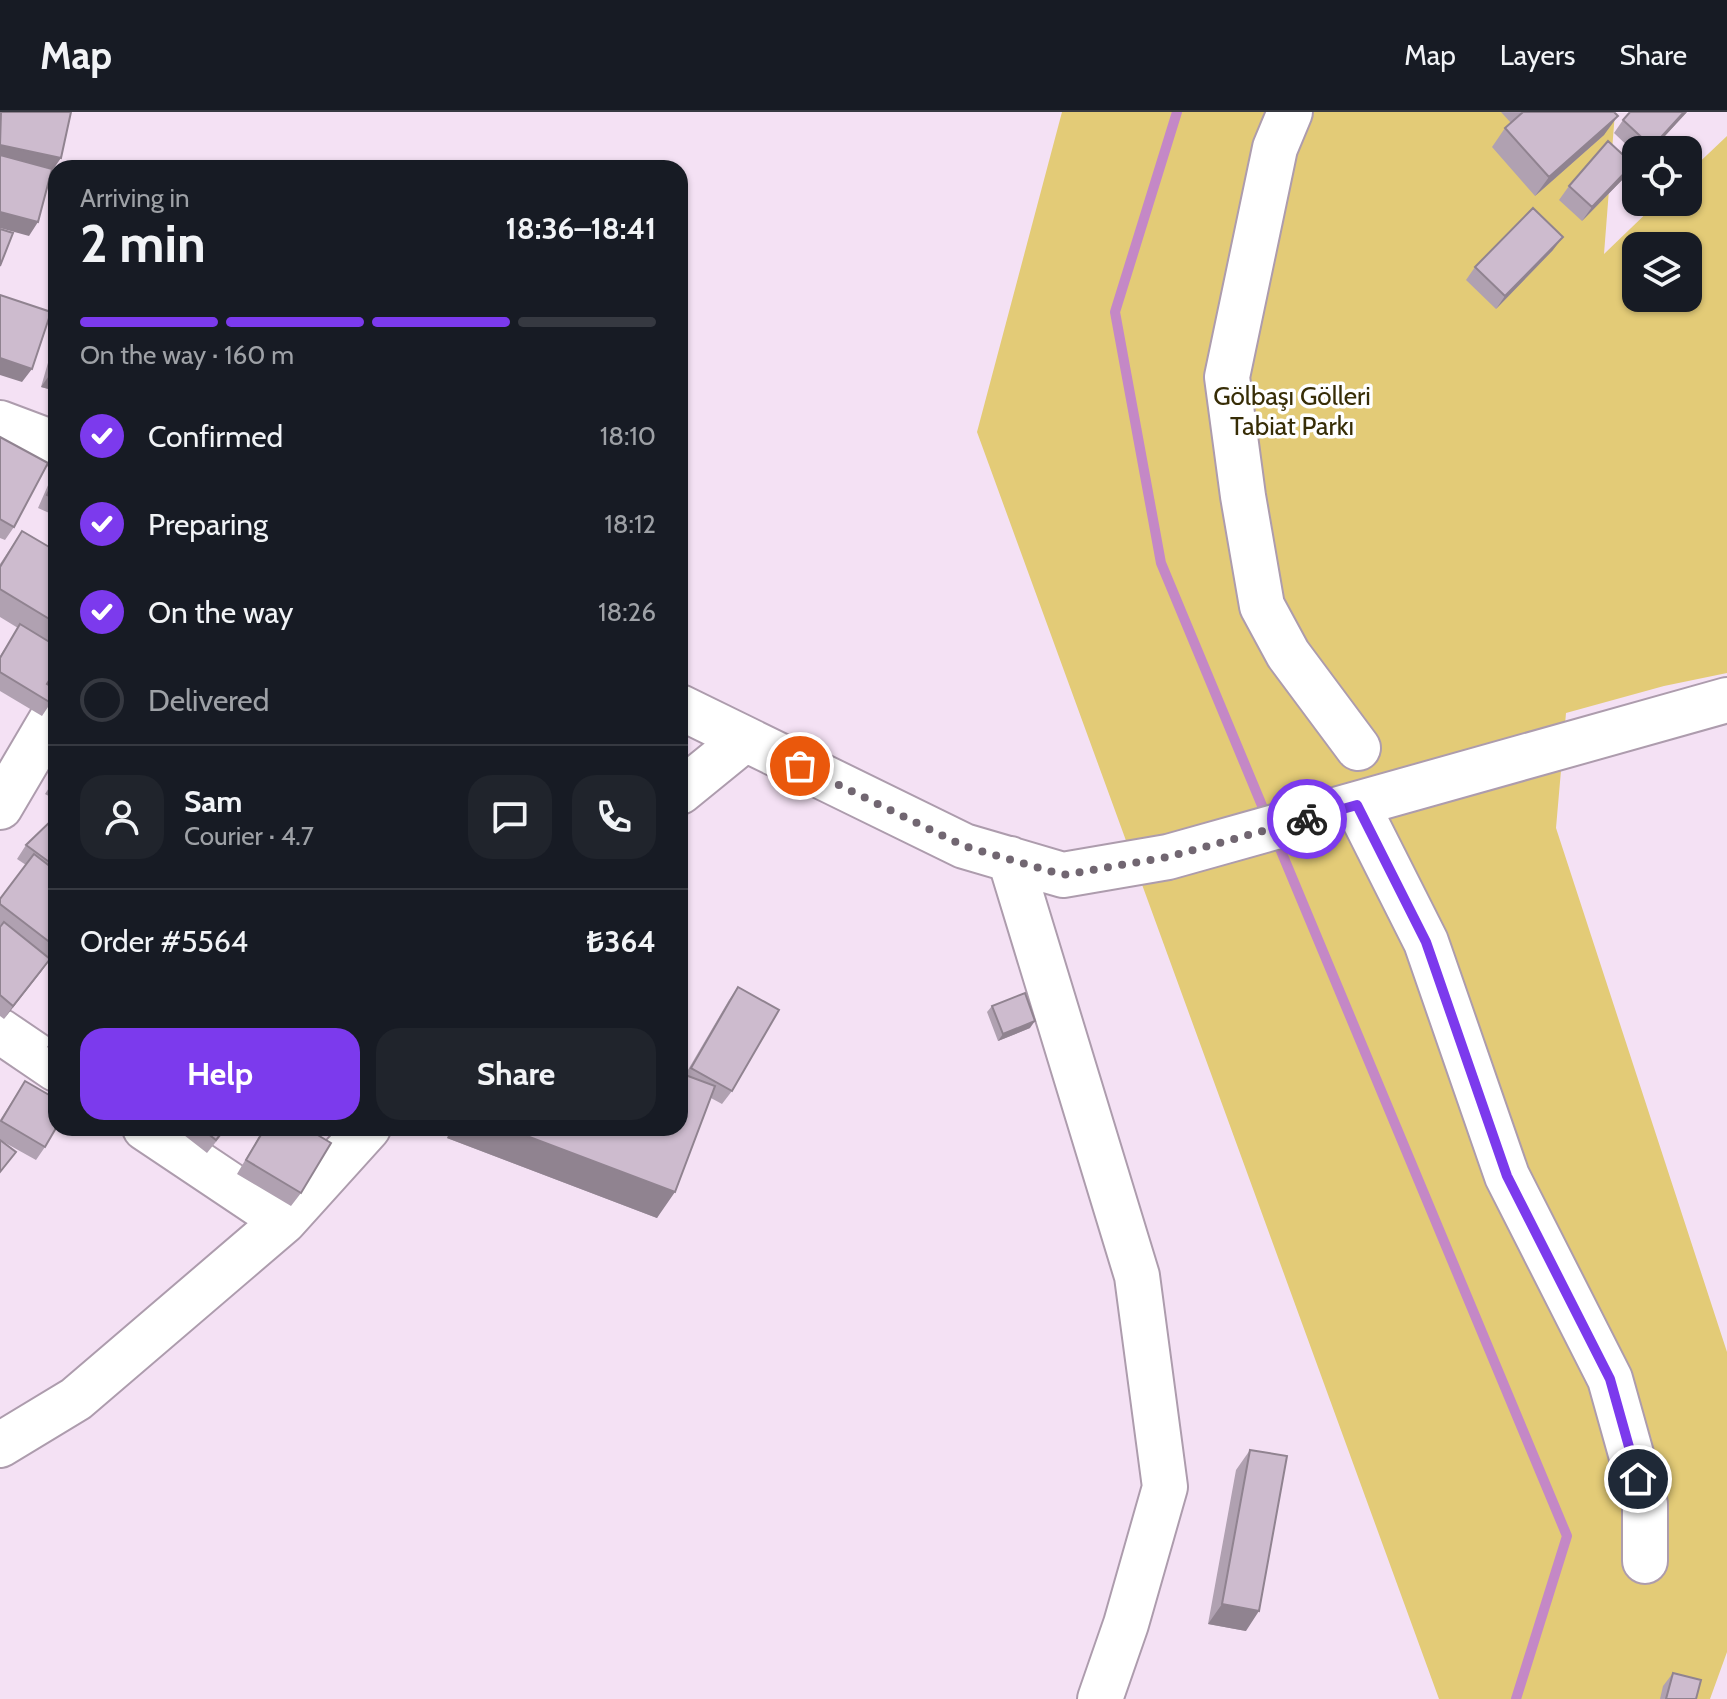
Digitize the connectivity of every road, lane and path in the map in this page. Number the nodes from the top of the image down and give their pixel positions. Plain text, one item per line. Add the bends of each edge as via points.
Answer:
1 (1290, 112) edge
2 (0, 423) edge
3 (48, 441) edge
4 (1727, 700) edge
5 (688, 711) edge
6 (48, 726) edge
7 (745, 739) junction
8 (1358, 748) dead end
9 (688, 785) edge
10 (1357, 805) junction
11 (0, 807) edge
12 (1010, 859) junction
13 (0, 1031) edge
14 (48, 1064) edge
15 (157, 1136) edge
16 (361, 1136) edge
17 (284, 1221) junction
18 (0, 1445) edge
19 (1645, 1561) dead end
20 (1100, 1699) edge

1 - 8 street via 1275,148 1227,377 1262,606 1288,654
2 - 3 street
4 - 10 street
5 - 7 street
6 - 11 street
7 - 9 street
7 - 12 street via 964,846
10 - 12 street via 1168,857 1063,875
10 - 19 street via 1426,942 1507,1176 1610,1379 1645,1504
12 - 20 street via 1137,1276 1165,1487
13 - 14 street
15 - 17 street
16 - 17 street
17 - 18 street via 76,1399

